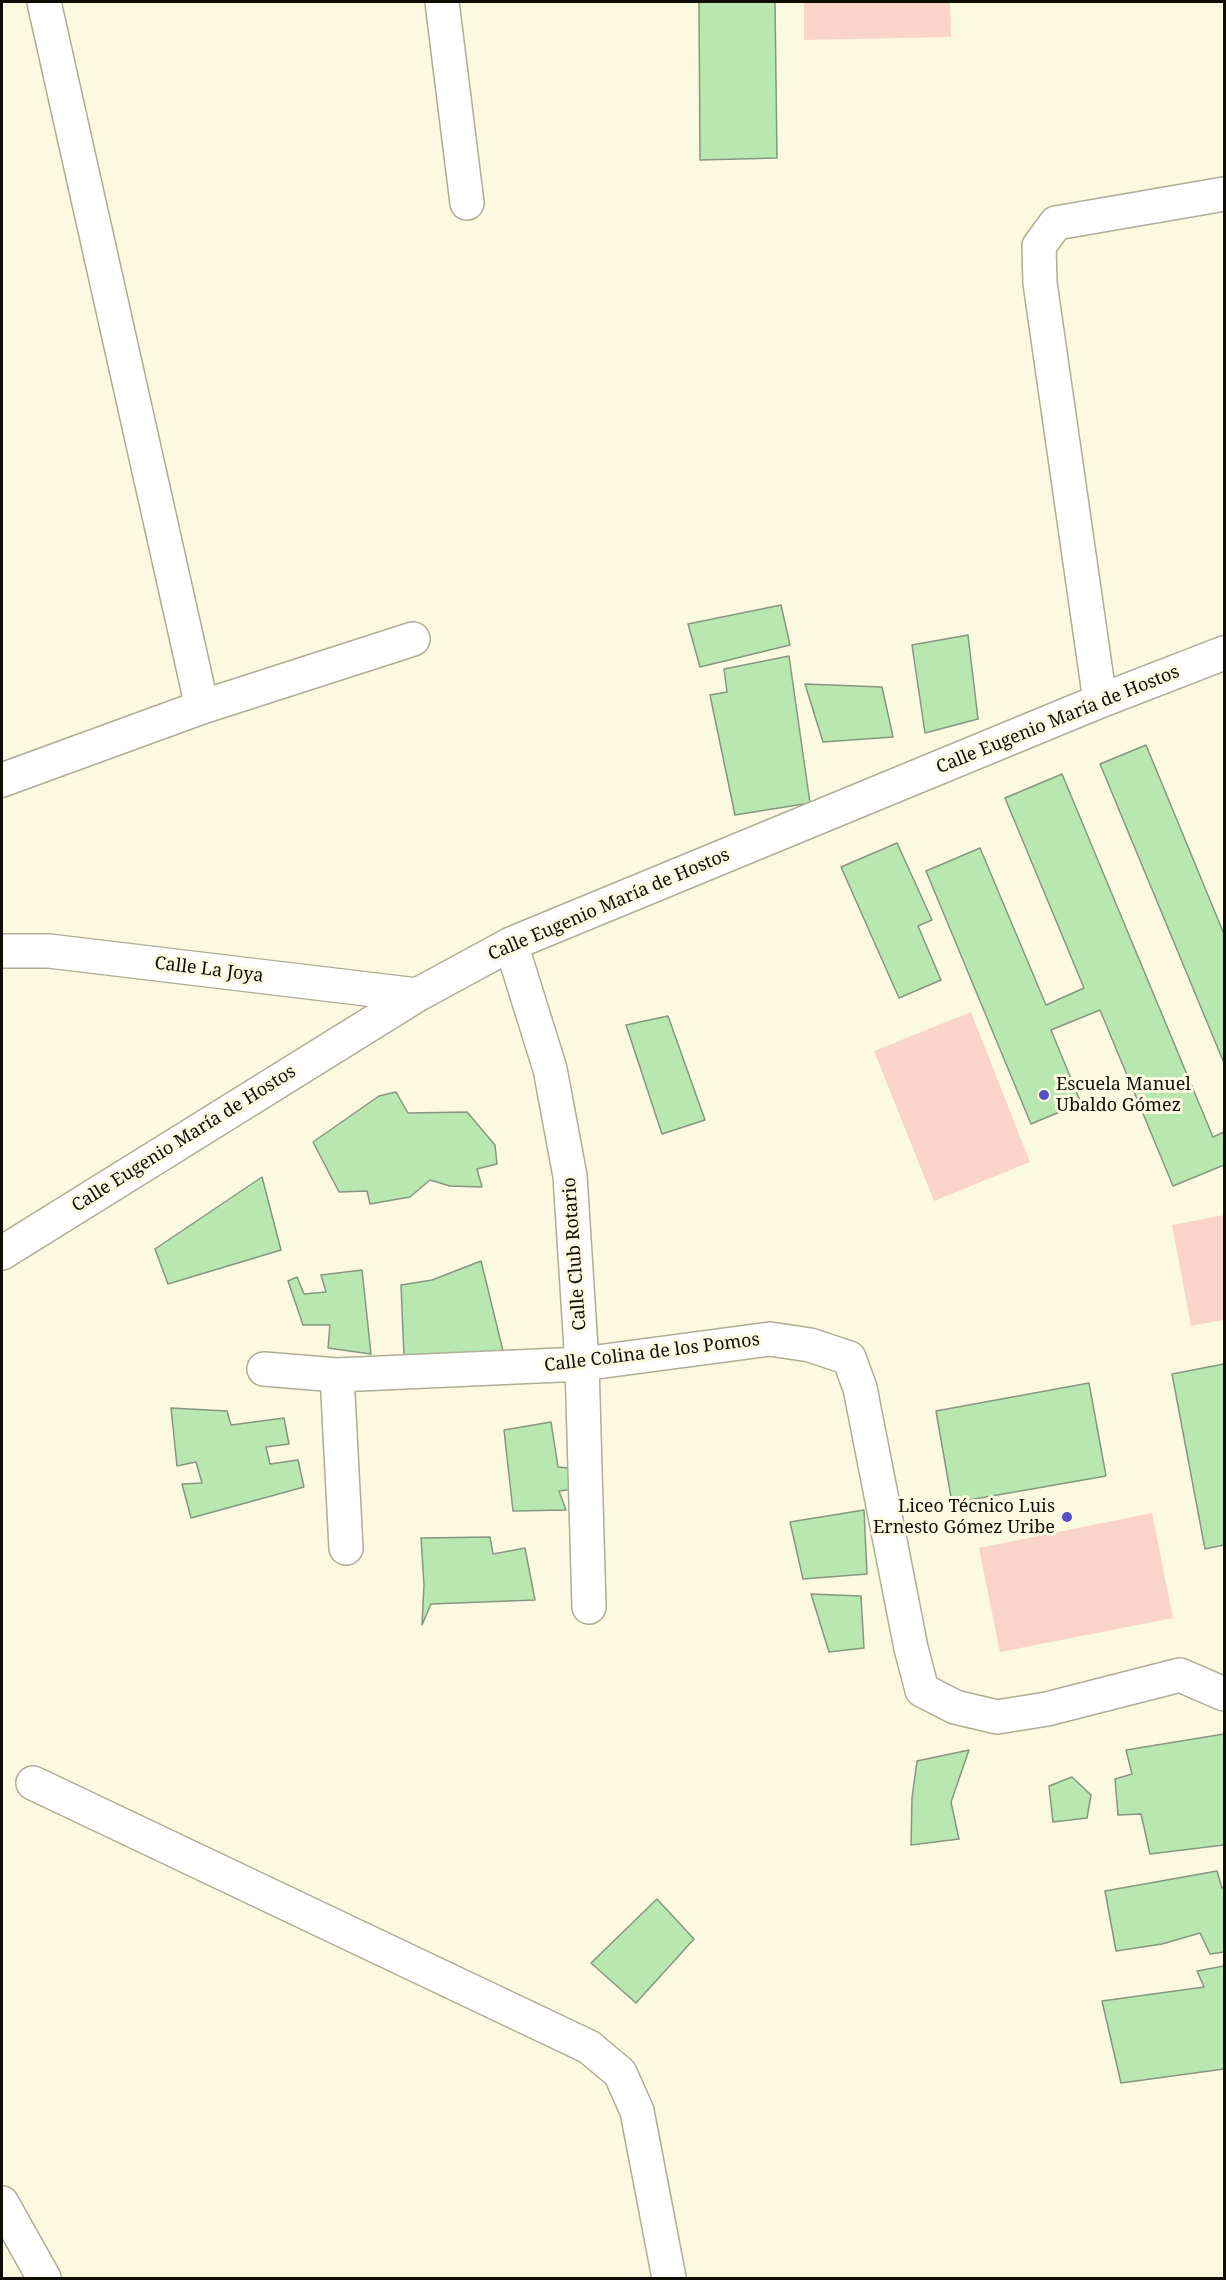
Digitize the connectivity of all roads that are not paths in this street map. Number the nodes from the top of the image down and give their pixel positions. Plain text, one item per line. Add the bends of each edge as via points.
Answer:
1 (44, 2) edge
2 (442, 2) edge
3 (1224, 194) edge
4 (468, 203) dead end
5 (412, 639) dead end
6 (1224, 653) edge
7 (1100, 701) junction
8 (202, 707) junction
9 (2, 780) edge
10 (511, 944) junction
11 (2, 951) edge
12 (417, 995) junction
13 (2, 1253) edge
14 (582, 1364) junction
15 (264, 1369) dead end
16 (337, 1375) junction
17 (346, 1548) dead end
18 (589, 1607) dead end
19 (1224, 1694) edge
20 (33, 1783) dead end
21 (2, 2203) edge
22 (44, 2278) edge
23 (669, 2278) edge

1 - 8 street
2 - 4 street
3 - 7 street via 1056,223 1039,246 1040,283
5 - 8 street
6 - 7 street, Calle Eugenio María de Hostos
7 - 10 street, Calle Eugenio María de Hostos
8 - 9 street
10 - 12 street, Calle Eugenio María de Hostos
10 - 14 street, Calle Club Rotario via 550,1070 570,1176
11 - 12 street, Calle La Joya via 49,951
12 - 13 street, Calle Eugenio María de Hostos
14 - 16 street, Calle Colina de los Pomos
14 - 18 street, Calle Club Rotario
14 - 19 street, Calle Colina de los Pomos via 770,1339 810,1345 849,1358 860,1388 922,1690 955,1707 997,1717 1047,1709 1180,1675
15 - 16 street, Calle Colina de los Pomos
16 - 17 street
20 - 23 street via 589,2047 620,2073 637,2111
21 - 22 street

